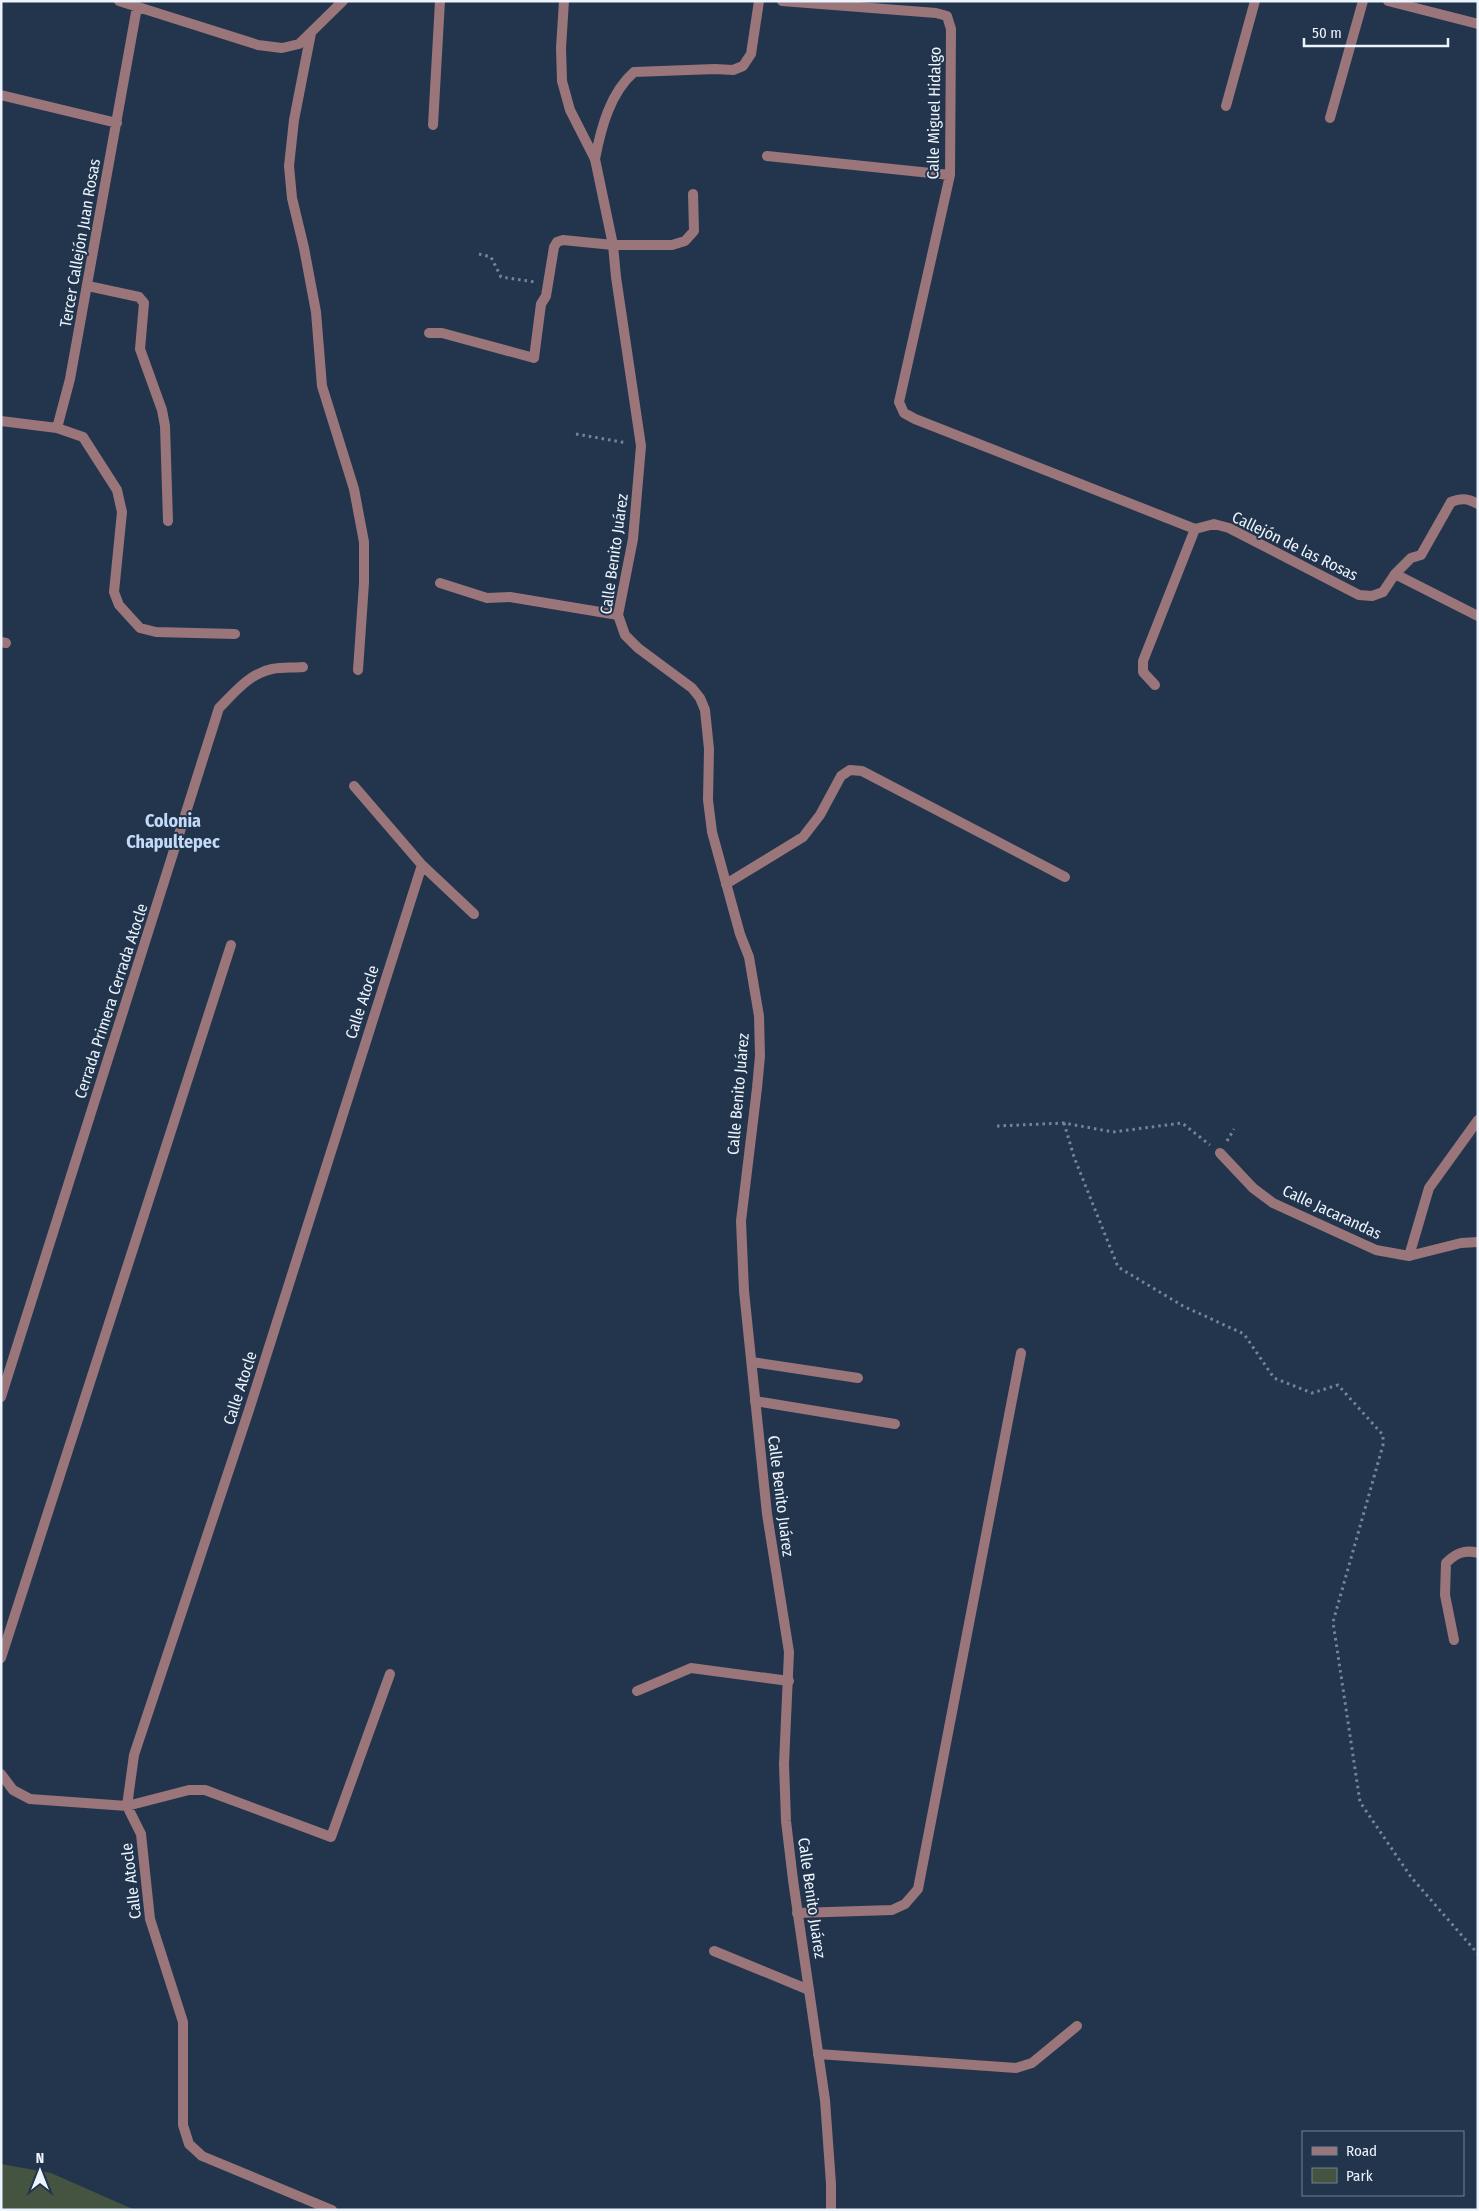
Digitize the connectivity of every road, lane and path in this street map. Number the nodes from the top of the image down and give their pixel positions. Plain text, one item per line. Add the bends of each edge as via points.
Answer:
1 (119, 1) edge
2 (343, 1) edge
3 (440, 1) edge
4 (564, 1) edge
5 (759, 1) edge
6 (782, 1) edge
7 (1255, 1) edge
8 (1363, 1) edge
9 (1388, 1) edge
10 (137, 7) junction
11 (1478, 24) edge
12 (311, 33) junction
13 (1, 95) edge
14 (1226, 106) dead end
15 (1330, 118) dead end
16 (117, 122) junction
17 (433, 125) dead end
18 (767, 156) dead end
19 (596, 159) junction
20 (950, 175) junction
21 (693, 194) dead end
22 (613, 245) junction
23 (479, 254) dead end
24 (549, 284) junction
25 (88, 286) junction
26 (429, 333) dead end
27 (1, 421) edge
28 (57, 428) junction
29 (576, 434) dead end
30 (641, 446) junction
31 (1478, 504) edge
32 (168, 521) dead end
33 (1196, 530) junction
34 (1395, 574) junction
35 (440, 583) dead end
36 (618, 615) junction
37 (1478, 616) edge
38 (235, 634) dead end
39 (303, 668) dead end
40 (358, 670) dead end
41 (1155, 685) dead end
42 (354, 786) dead end
43 (422, 865) junction
44 (1065, 877) dead end
45 (726, 884) junction
46 (474, 914) dead end
47 (231, 945) dead end
48 (1478, 1120) edge
49 (1064, 1124) junction
50 (997, 1126) dead end
51 (1220, 1153) joint
52 (1478, 1242) edge
53 (1409, 1256) junction
54 (1021, 1353) dead end
55 (752, 1362) junction
56 (858, 1378) dead end
57 (1, 1397) edge
58 (755, 1401) junction
59 (895, 1424) dead end
60 (1478, 1553) edge
61 (1454, 1640) dead end
62 (1, 1658) edge
63 (390, 1674) dead end
64 (789, 1681) junction
65 (637, 1691) dead end
66 (1, 1774) edge
67 (126, 1806) junction
68 (797, 1913) junction
69 (714, 1951) dead end
70 (1478, 1954) edge
71 (810, 1990) junction
72 (1077, 2026) dead end
73 (818, 2054) junction
74 (332, 2210) edge
75 (831, 2210) edge

1 - 10 street
2 - 12 street
3 - 17 street
4 - 19 street, Calle Benito Juárez via 562,81 570,110
5 - 19 street via 751,54 743,66 733,70 634,72 622,82 601,129
6 - 20 street, Calle Miguel Hidalgo via 947,16 951,28
7 - 14 street
8 - 15 street
9 - 11 street
10 - 12 street via 258,45 282,48 299,44
10 - 16 street, Tercer Callejón Juan Rosas
12 - 40 street via 292,128 288,166 316,312 322,386 354,489 364,542
13 - 16 street
16 - 25 street, Tercer Callejón Juan Rosas
18 - 20 street
19 - 22 street, Calle Benito Juárez
20 - 33 street, Calle Miguel Hidalgo via 899,402 904,413
21 - 22 street via 694,231 685,241 672,245
22 - 24 street via 557,242
22 - 30 street, Calle Benito Juárez
23 - 24 path via 491,257 501,277
24 - 26 street via 541,304 534,358 442,333
25 - 28 street, Tercer Callejón Juan Rosas
25 - 32 street via 139,296 144,303 140,349 165,426
27 - 28 street
28 - 38 street via 83,437 117,490 122,512 114,592 119,605 140,628 156,632
29 - 30 path
30 - 36 street, Calle Benito Juárez via 633,539
31 - 34 street, Callejón de las Rosas via 1468,499 1451,502 1421,555 1411,558
33 - 34 street, Callejón de las Rosas via 1214,524 1229,528 1359,595 1372,596 1382,592
33 - 41 street via 1143,661 1143,672
34 - 37 street
35 - 36 street via 487,598 510,597
36 - 45 street, Calle Benito Juárez via 625,635 692,688 705,710 710,816
39 - 57 street, Cerrada Primera Cerrada Atocle via 271,669 253,677 219,708
42 - 43 street
43 - 46 street
43 - 67 street, Calle Atocle via 246,1420 134,1755
44 - 45 street via 862,771 850,770 841,776 820,815 803,837
45 - 55 street, Calle Benito Juárez via 749,956 759,1016 760,1056 741,1221
47 - 62 street
48 - 53 street via 1429,1188
49 - 50 path
49 - 51 path via 1113,1132 1182,1122
49 - 70 path via 1118,1267 1183,1306 1244,1334 1274,1378 1312,1393 1338,1385 1383,1435 1383,1445 1333,1622 1360,1802 1411,1877
51 - 53 street, Calle Jacarandas via 1253,1188 1273,1202 1376,1250
52 - 53 street, Calle Jacarandas
54 - 68 street via 918,1889 905,1904 892,1910
55 - 56 street
55 - 58 street, Calle Benito Juárez
58 - 59 street
58 - 64 street, Calle Benito Juárez via 767,1514 789,1652
60 - 61 street via 1455,1554 1446,1563 1445,1595
63 - 67 street via 331,1837 205,1790 189,1790
64 - 65 street via 690,1668
64 - 68 street, Calle Benito Juárez via 784,1764 789,1853
66 - 67 street via 13,1790 30,1799
67 - 74 street, Calle Atocle via 141,1834 150,1919 182,2022 182,2125 189,2144 202,2156
68 - 71 street, Calle Benito Juárez
69 - 71 street
71 - 73 street, Calle Benito Juárez
72 - 73 street via 1032,2063 1016,2068
73 - 75 street, Calle Benito Juárez via 825,2100

